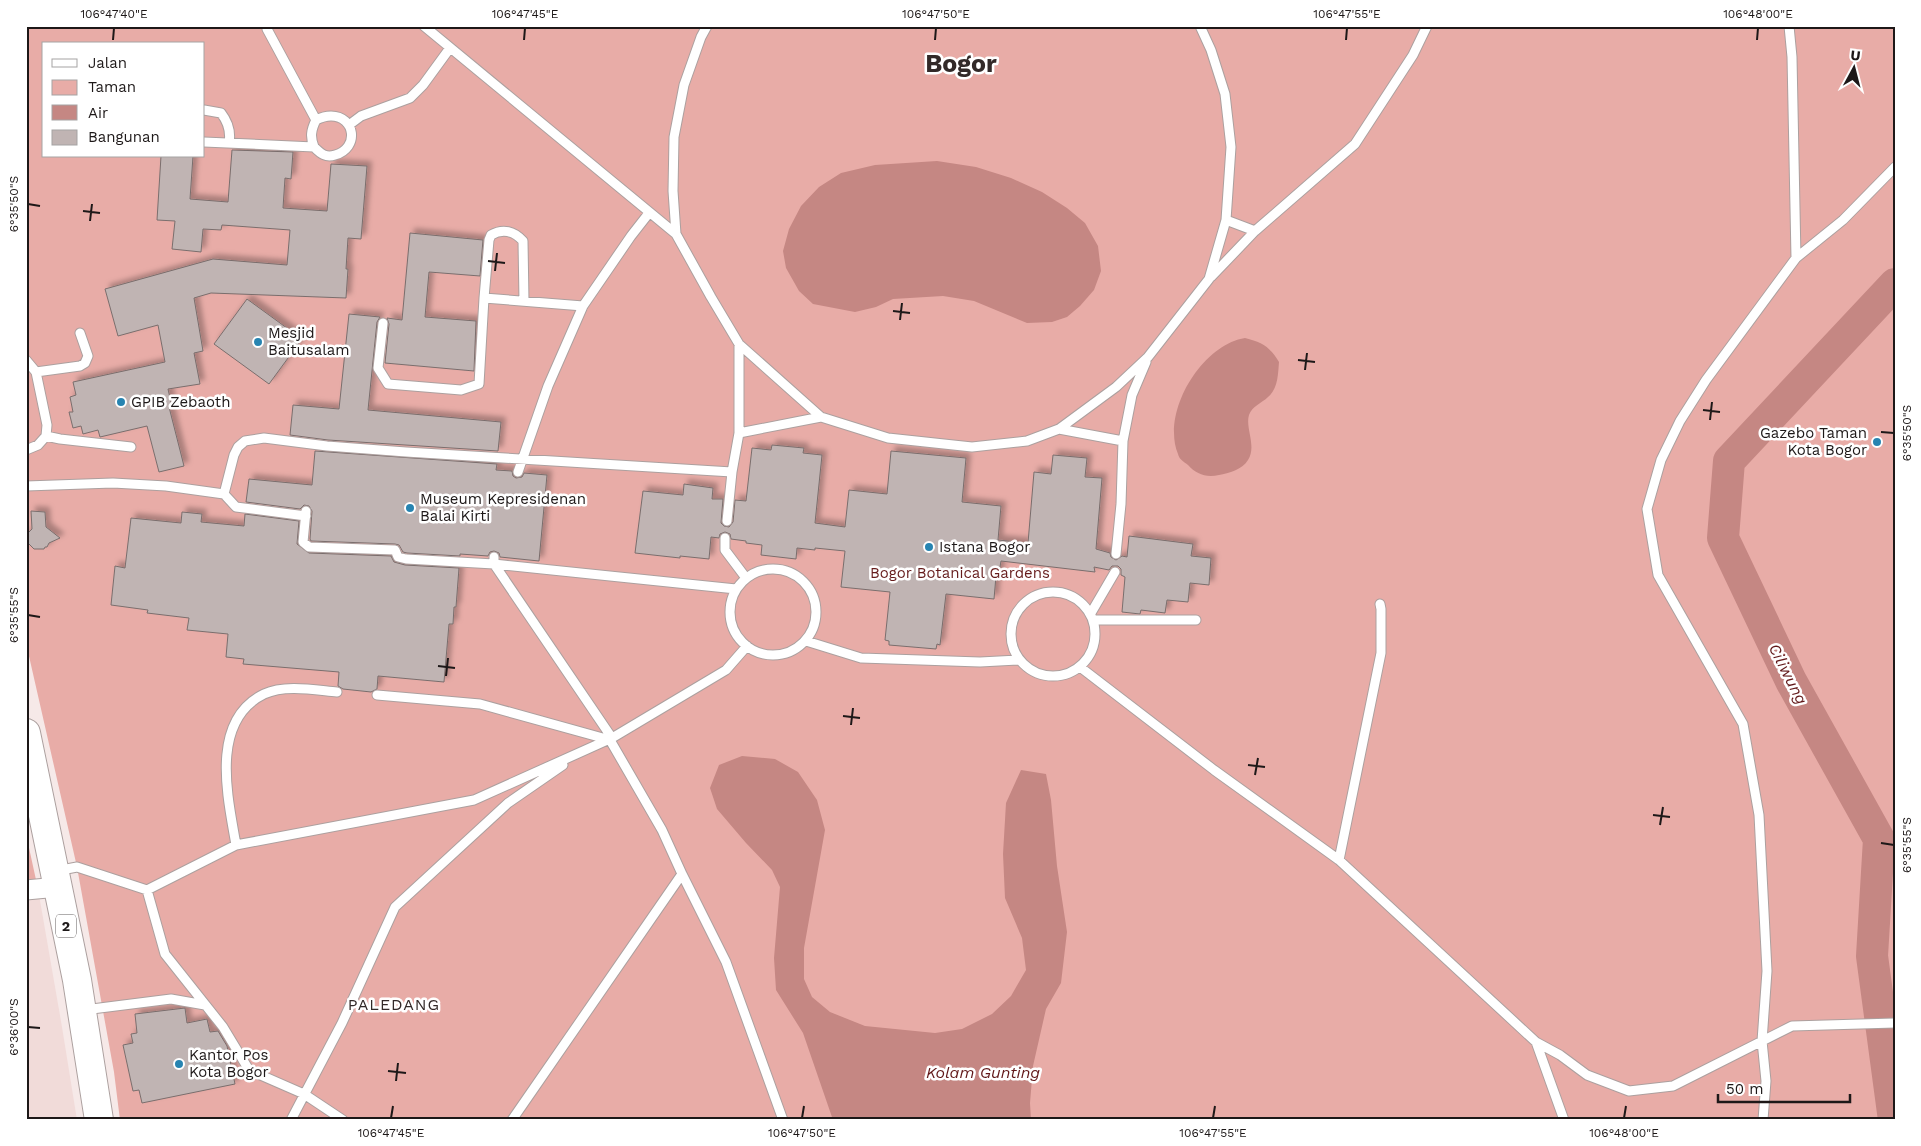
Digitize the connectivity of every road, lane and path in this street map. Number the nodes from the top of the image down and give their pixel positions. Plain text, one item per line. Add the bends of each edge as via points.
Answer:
1 (268, 26) edge
2 (424, 26) edge
3 (707, 26) edge
4 (1200, 26) edge
5 (1427, 26) edge
6 (1789, 26) edge
7 (450, 48) junction
8 (205, 110) edge
9 (316, 120) junction
10 (349, 125) junction
11 (205, 142) edge
12 (229, 144) junction
13 (314, 148) junction
14 (1895, 167) edge
15 (649, 213) junction
16 (1226, 215) junction
17 (1255, 231) junction
18 (676, 234) junction
19 (1796, 258) junction
20 (1209, 279) junction
21 (484, 298) junction
22 (524, 300) junction
23 (583, 306) junction
24 (383, 322) dead end
25 (80, 333) dead end
26 (739, 344) junction
27 (1148, 357) junction
28 (26, 360) edge
29 (36, 372) junction
30 (820, 417) junction
31 (1059, 429) junction
32 (739, 432) junction
33 (46, 436) junction
34 (1123, 441) junction
35 (131, 447) dead end
36 (26, 450) edge
37 (406, 452) junction
38 (522, 459) junction
39 (405, 462) dead end
40 (518, 472) dead end
41 (732, 472) junction
42 (26, 486) edge
43 (224, 494) junction
44 (727, 521) dead end
45 (725, 538) dead end
46 (1116, 554) dead end
47 (494, 560) junction
48 (1115, 572) dead end
49 (746, 578) junction
50 (736, 589) junction
51 (1380, 604) dead end
52 (1092, 616) junction
53 (1196, 620) dead end
54 (806, 641) junction
55 (746, 646) junction
56 (1020, 660) junction
57 (1080, 667) junction
58 (337, 692) dead end
59 (377, 695) dead end
60 (26, 733) edge
61 (611, 739) junction
62 (579, 753) junction
63 (236, 845) junction
64 (1340, 860) junction
65 (682, 874) junction
66 (57, 879) junction
67 (26, 890) edge
68 (147, 890) junction
69 (205, 1005) junction
70 (81, 1011) junction
71 (1895, 1023) edge
72 (1762, 1040) junction
73 (1536, 1042) junction
74 (304, 1094) junction
75 (99, 1120) edge
76 (291, 1120) edge
77 (344, 1120) edge
78 (512, 1120) edge
79 (783, 1120) edge
80 (1564, 1120) edge
81 (1763, 1120) edge

1 - 9 lane
2 - 7 lane
3 - 18 lane via 684,85 674,137
4 - 16 lane via 1225,94 1231,147
5 - 17 lane via 1413,55 1355,144
6 - 19 lane
7 - 10 lane via 410,98 362,116
7 - 15 lane
8 - 12 lane via 221,113 226,120
9 - 10 lane via 332,116
9 - 13 lane via 311,132
10 - 13 lane via 351,143 343,153 330,157
11 - 12 lane
12 - 13 lane
14 - 19 lane via 1843,220
15 - 18 lane
15 - 23 lane
16 - 17 lane
16 - 20 lane
17 - 20 lane
18 - 26 lane
19 - 72 lane via 1706,380 1680,422 1661,460 1648,509 1658,575 1743,724 1759,815 1767,971
20 - 27 lane
21 - 22 lane
21 - 22 lane via 491,235 507,231 517,234 523,241
21 - 24 lane via 479,384 461,390 388,384 378,368
22 - 23 lane
23 - 38 lane via 548,386
25 - 29 lane via 88,356 85,363
26 - 30 lane
26 - 32 lane
27 - 31 lane via 1116,387
27 - 34 lane via 1132,395
28 - 29 lane
29 - 33 lane via 47,425
30 - 31 lane via 888,438 972,447 1026,441
30 - 32 lane
31 - 34 lane
32 - 41 lane
33 - 35 lane
33 - 36 lane
34 - 46 lane
37 - 38 lane
37 - 39 lane
37 - 43 lane via 264,438 245,441 234,455
38 - 40 lane
38 - 41 lane
41 - 44 lane
42 - 43 lane via 113,483
43 - 47 lane via 236,507 306,514 303,542 308,547 396,549 398,557 406,559
45 - 49 lane via 724,550
47 - 50 lane
47 - 61 lane
48 - 52 lane
49 - 50 lane
49 - 54 lane via 772,568 787,570 809,587 816,600 817,615
50 - 55 lane via 730,611 731,623
51 - 64 lane via 1381,652
52 - 53 lane
52 - 56 lane via 1082,602 1056,591 1029,598 1012,620 1010,634
52 - 57 lane via 1096,632 1094,646
54 - 55 lane via 792,651 775,655
54 - 56 lane via 860,658
55 - 61 lane via 726,670
56 - 57 lane via 1033,671 1049,676 1065,674
57 - 64 lane via 1214,770
58 - 63 lane via 283,689 264,694 236,720 228,745 225,774
59 - 61 lane via 480,704
60 - 66 main road, 2
61 - 62 lane
61 - 65 lane via 662,830
62 - 63 lane via 474,800
62 - 74 lane via 508,803 395,907 342,1023
63 - 68 lane
64 - 73 lane
65 - 78 lane
65 - 79 lane via 726,962
66 - 67 street
66 - 68 lane via 77,868
66 - 70 main road, 2
68 - 69 lane via 164,954
69 - 70 lane via 171,999
69 - 74 lane via 226,1030 249,1070
70 - 75 main road, 2
71 - 72 lane via 1792,1026
72 - 73 lane via 1673,1086 1629,1092 1587,1075
72 - 81 lane via 1766,1081
73 - 80 lane
74 - 76 lane
74 - 77 lane

